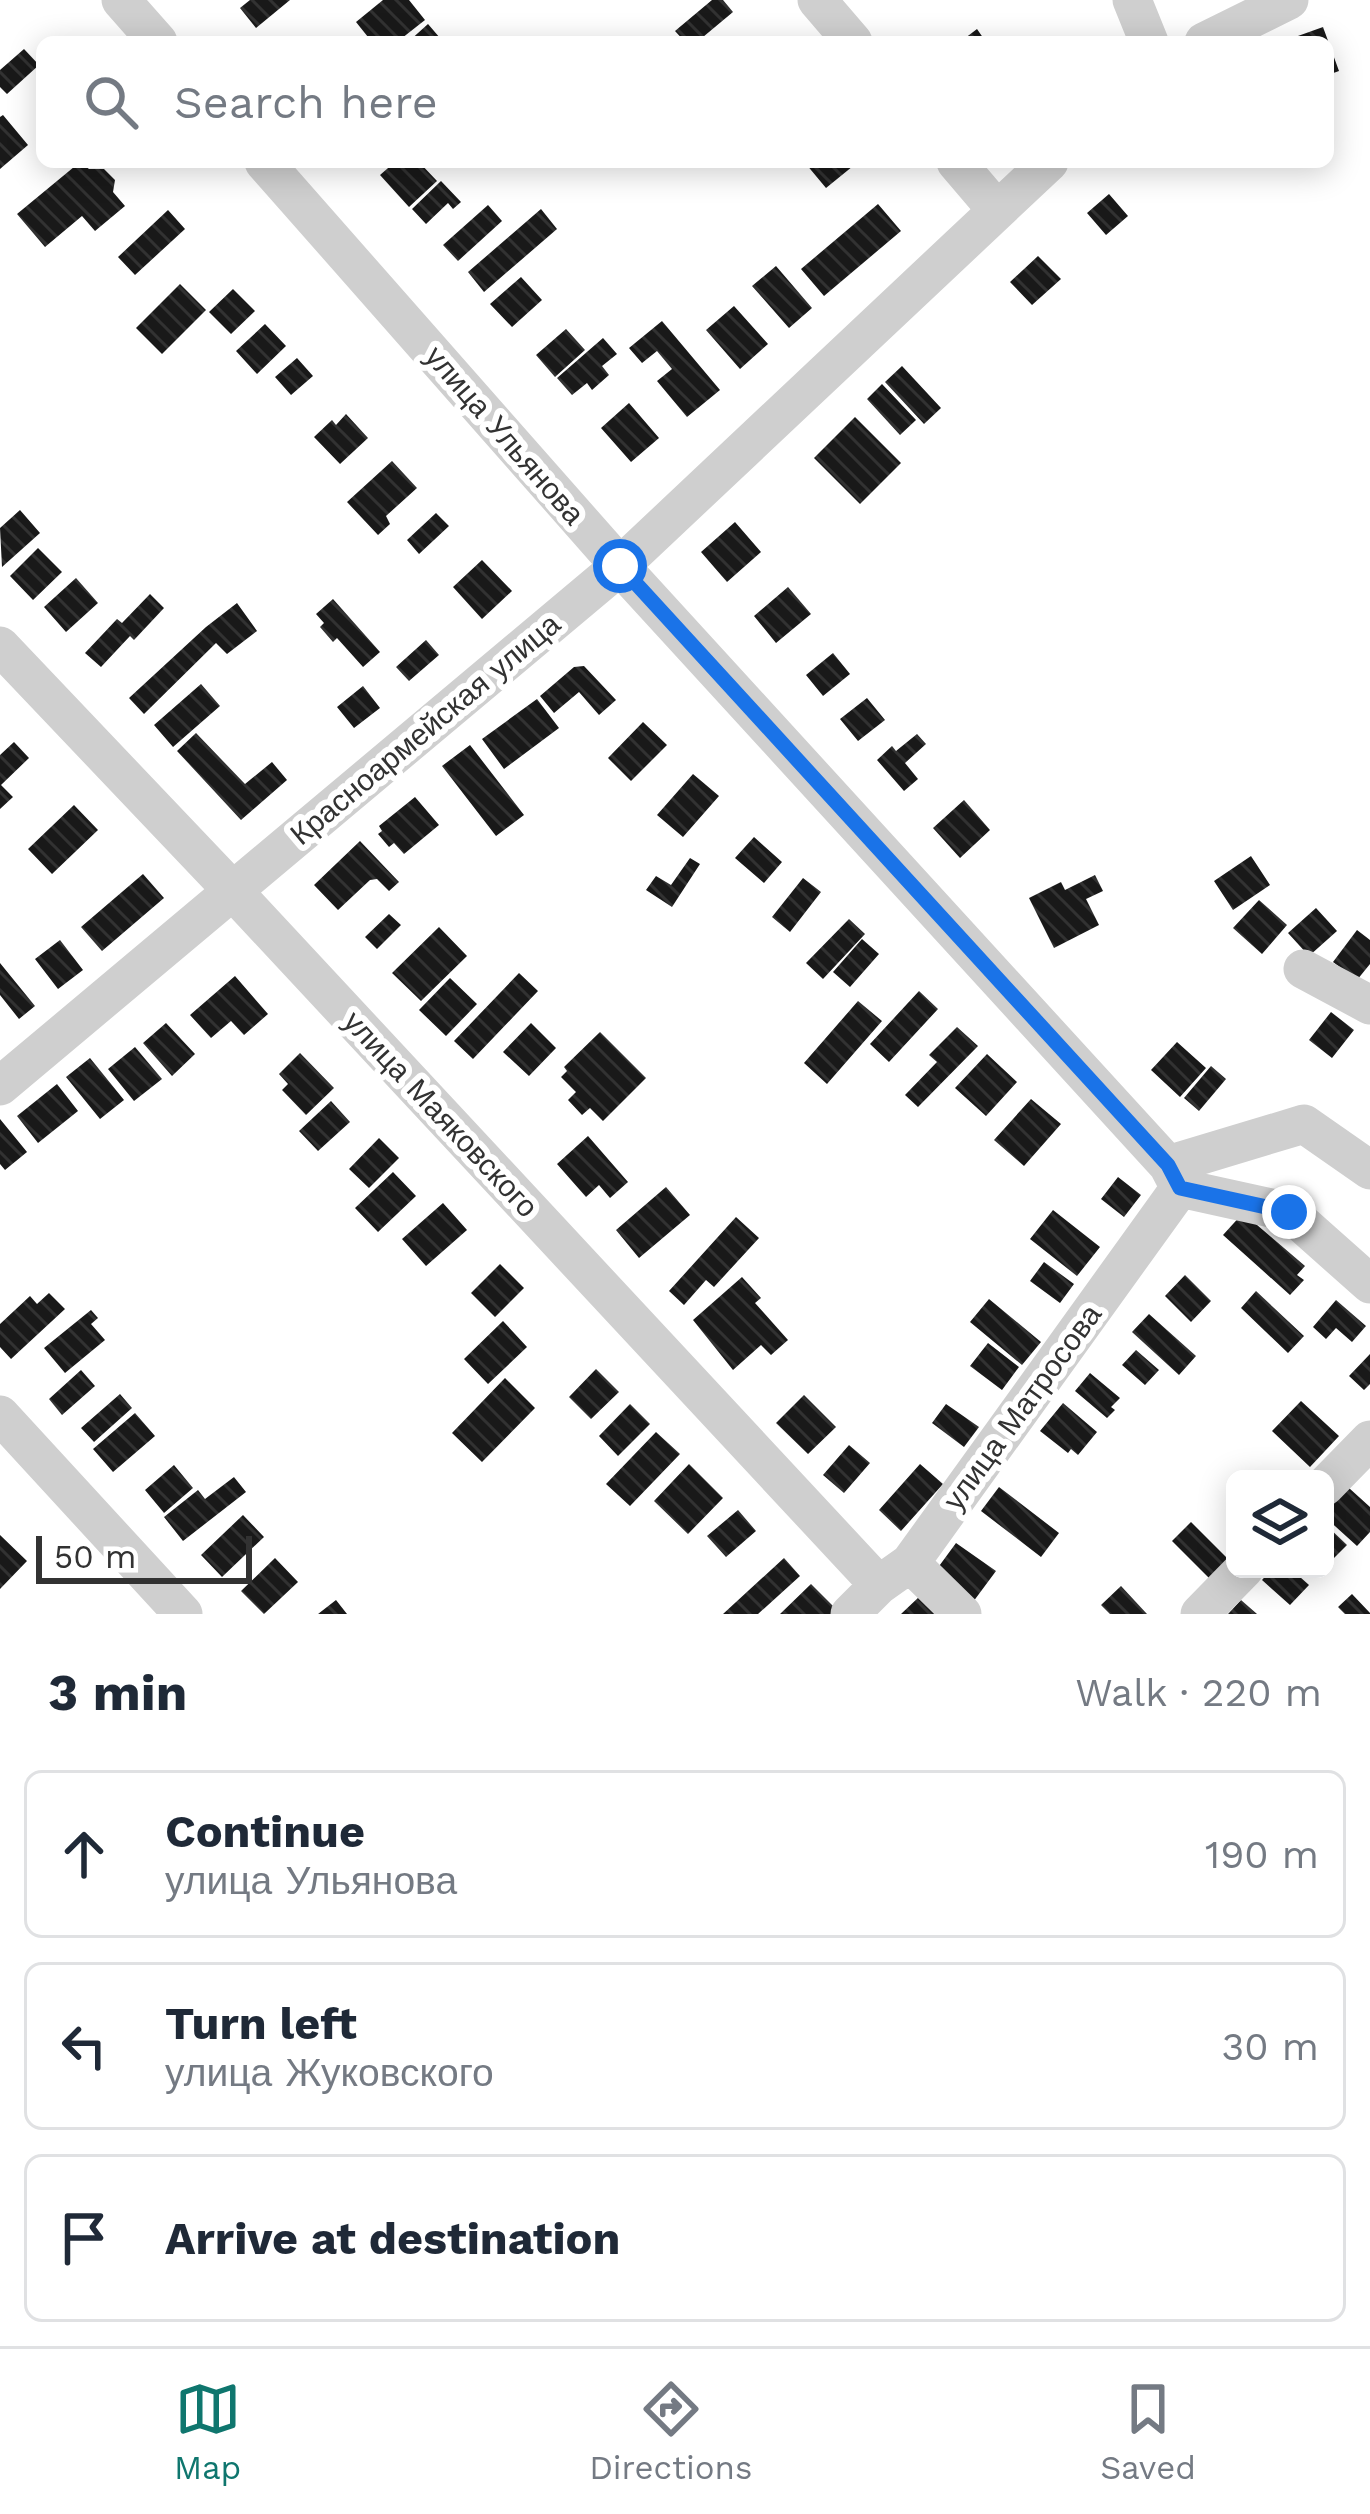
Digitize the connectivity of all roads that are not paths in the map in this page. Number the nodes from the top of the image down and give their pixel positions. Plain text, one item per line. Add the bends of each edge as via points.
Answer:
1 (121, 0) edge
2 (817, 0) edge
3 (1132, 0) edge
4 (1289, 0) edge
5 (153, 36) edge
6 (848, 36) edge
7 (1147, 36) edge
8 (1216, 36) edge
9 (269, 168) edge
10 (961, 168) edge
11 (1041, 168) edge
12 (996, 209) junction
13 (620, 566) junction
14 (0, 646) edge
15 (232, 890) junction
16 (1303, 969) dead end
17 (1370, 1005) edge
18 (0, 1086) edge
19 (1370, 1170) edge
20 (1174, 1176) junction
21 (1370, 1284) edge
22 (0, 1415) edge
23 (1370, 1440) edge
24 (1334, 1477) edge
25 (895, 1574) junction
26 (1235, 1578) edge
27 (183, 1614) edge
28 (850, 1614) edge
29 (962, 1614) edge
30 (1200, 1614) edge

1 - 5 street
2 - 6 street
3 - 7 street
4 - 8 street
9 - 13 street, улица Ульянова
10 - 12 street
11 - 12 street, Красноармейская улица
12 - 13 street, Красноармейская улица
13 - 15 street, Красноармейская улица
13 - 20 street, улица Ульянова
14 - 15 street, улица Маяковского
15 - 18 street, Красноармейская улица
15 - 25 street, улица Маяковского
16 - 17 street
19 - 20 street via 1304,1124
20 - 21 street via 1289,1212
20 - 25 street, улица Матросова
22 - 27 street
23 - 24 street
25 - 28 street, улица Матросова
25 - 29 street, улица Маяковского
26 - 30 street

